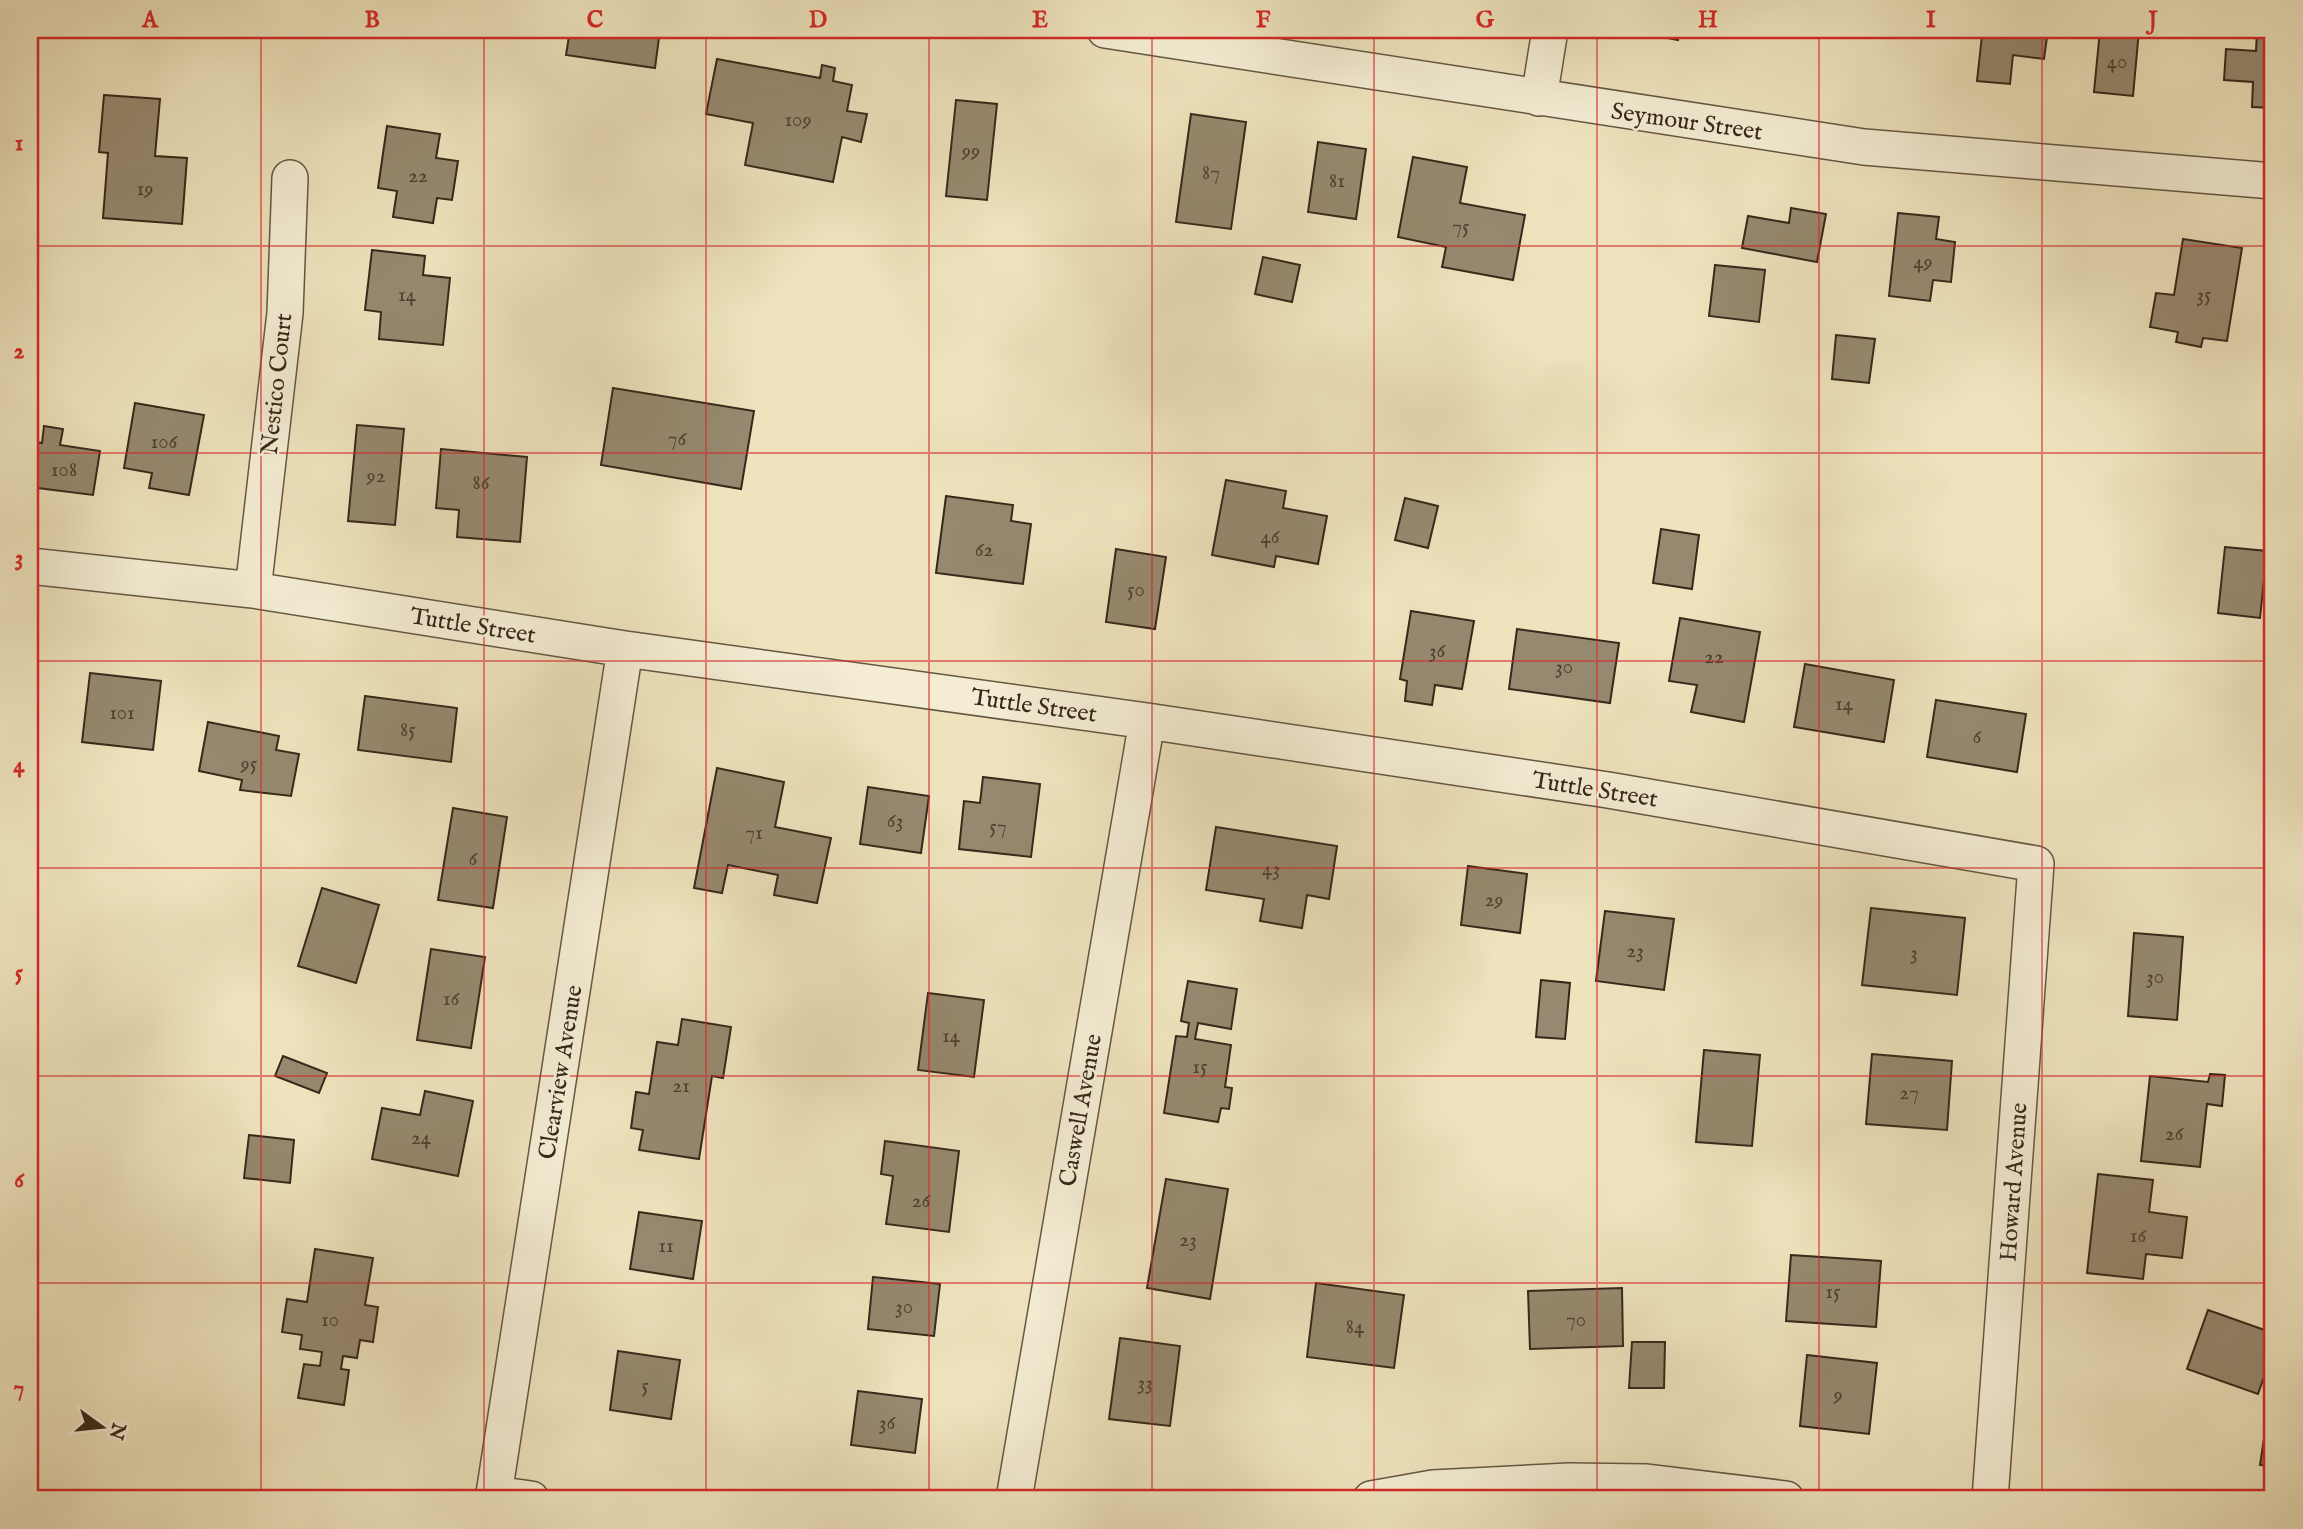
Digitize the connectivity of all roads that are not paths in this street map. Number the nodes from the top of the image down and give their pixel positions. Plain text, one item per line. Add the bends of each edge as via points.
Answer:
1 (1105, 30) edge
2 (1550, 30) edge
3 (1539, 99) junction
4 (290, 178) dead end
5 (2273, 181) edge
6 (30, 566) edge
7 (253, 590) junction
8 (625, 649) junction
9 (1147, 721) junction
10 (2036, 864) joint
11 (531, 1499) edge
12 (1014, 1499) edge
13 (1371, 1499) edge
14 (1786, 1499) edge
15 (1990, 1499) edge

1 - 3 street, Seymour Street
2 - 3 street
3 - 5 street, Seymour Street via 1864,147
4 - 7 street, Nestico Court via 285,313
6 - 7 street, Tuttle Street
7 - 8 street, Tuttle Street
8 - 9 street, Tuttle Street
8 - 11 street, Clearview Avenue via 494,1494
9 - 10 street, Tuttle Street via 1608,790
9 - 12 street, Caswell Avenue
10 - 15 street, Howard Avenue
13 - 14 street via 1433,1488 1569,1481 1647,1482

